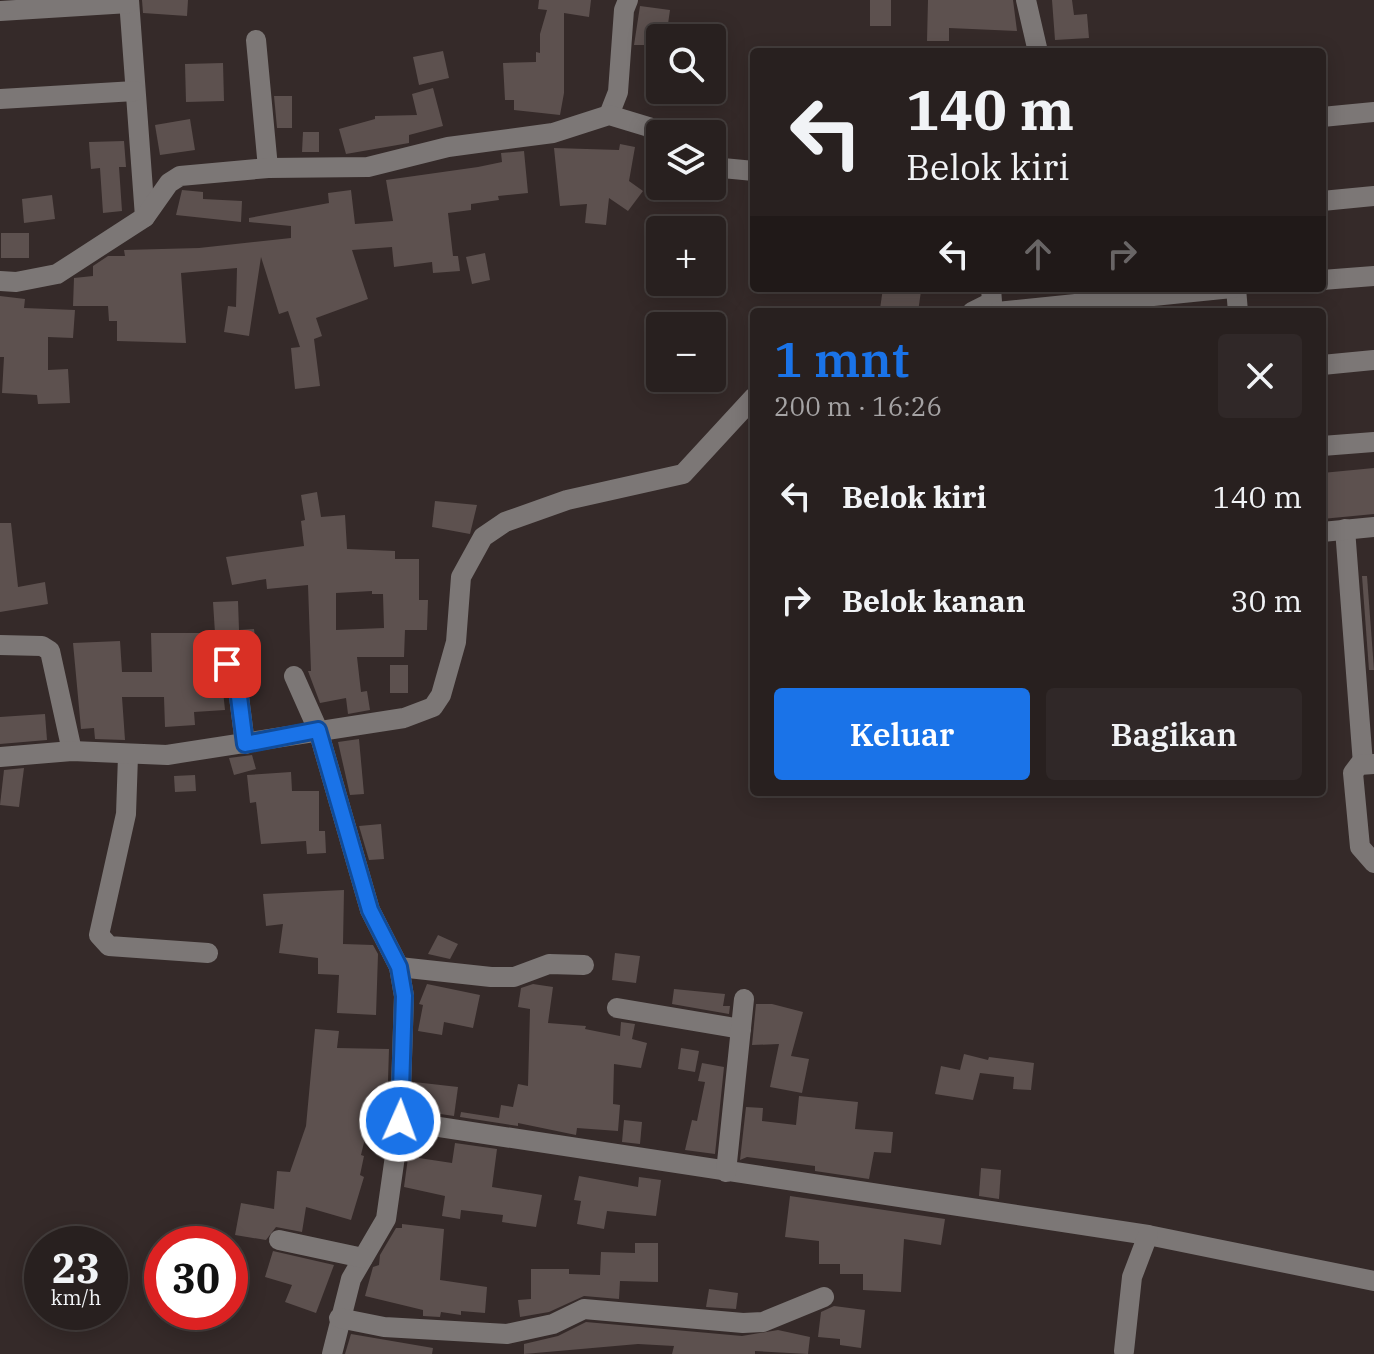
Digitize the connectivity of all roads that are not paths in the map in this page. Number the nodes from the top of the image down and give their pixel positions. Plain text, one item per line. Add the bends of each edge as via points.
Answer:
1 (628, 0) edge
2 (1026, 0) edge
3 (129, 1) edge
4 (0, 11) edge
5 (256, 40) dead end
6 (1037, 48) edge
7 (135, 91) junction
8 (0, 99) edge
9 (1374, 112) edge
10 (609, 115) junction
11 (1326, 117) edge
12 (646, 126) edge
13 (268, 168) junction
14 (726, 168) edge
15 (750, 171) edge
16 (1374, 196) edge
17 (1326, 201) edge
18 (145, 217) junction
19 (1374, 276) edge
20 (1326, 280) edge
21 (0, 281) edge
22 (991, 292) edge
23 (1194, 292) edge
24 (980, 308) edge
25 (1036, 308) edge
26 (1374, 360) edge
27 (1326, 365) edge
28 (750, 401) edge
29 (1374, 442) edge
30 (1326, 446) edge
31 (1374, 527) edge
32 (1345, 529) junction
33 (1326, 531) edge
34 (0, 645) edge
35 (207, 664) dead end
36 (294, 676) dead end
37 (318, 730) junction
38 (245, 744) junction
39 (72, 751) junction
40 (128, 756) junction
41 (0, 757) edge
42 (1369, 764) edge
43 (1374, 863) edge
44 (208, 953) dead end
45 (584, 965) dead end
46 (399, 967) junction
47 (744, 999) dead end
48 (617, 1008) dead end
49 (741, 1029) junction
50 (400, 1121) junction
51 (726, 1172) junction
52 (1148, 1235) junction
53 (279, 1240) dead end
54 (363, 1258) junction
55 (1374, 1281) edge
56 (824, 1297) dead end
57 (339, 1318) junction
58 (1124, 1351) dead end
59 (332, 1354) edge

1 - 10 street via 618,92
2 - 6 street
3 - 4 street
3 - 7 street
5 - 13 street
7 - 8 street
7 - 18 street
9 - 11 street
10 - 12 street
10 - 13 street via 553,133 448,147 368,167
13 - 18 street via 180,176
14 - 15 street
16 - 17 street
18 - 21 street via 57,274
19 - 20 street
22 - 24 street via 992,302
23 - 25 street
26 - 27 street
28 - 37 street via 683,474 567,500 505,522 483,537 461,577 456,642 433,707 404,718
29 - 30 street
31 - 32 street
32 - 33 street
32 - 42 street
34 - 39 street via 42,646 50,651
35 - 38 street via 227,664 236,673
36 - 37 street
37 - 38 street
37 - 46 street via 370,910
38 - 40 street
39 - 40 street
39 - 41 street
40 - 44 street via 126,814 99,935 109,946
42 - 43 street via 1353,773 1360,847
45 - 46 street via 549,964 514,977
46 - 50 street via 404,996
47 - 49 street
48 - 49 street
49 - 51 street
50 - 51 street
50 - 54 street via 386,1219
51 - 52 street
52 - 55 street
52 - 58 street via 1132,1277
53 - 54 street
54 - 57 street
56 - 57 street via 763,1322 584,1309 553,1324 507,1334 384,1327
57 - 59 street

